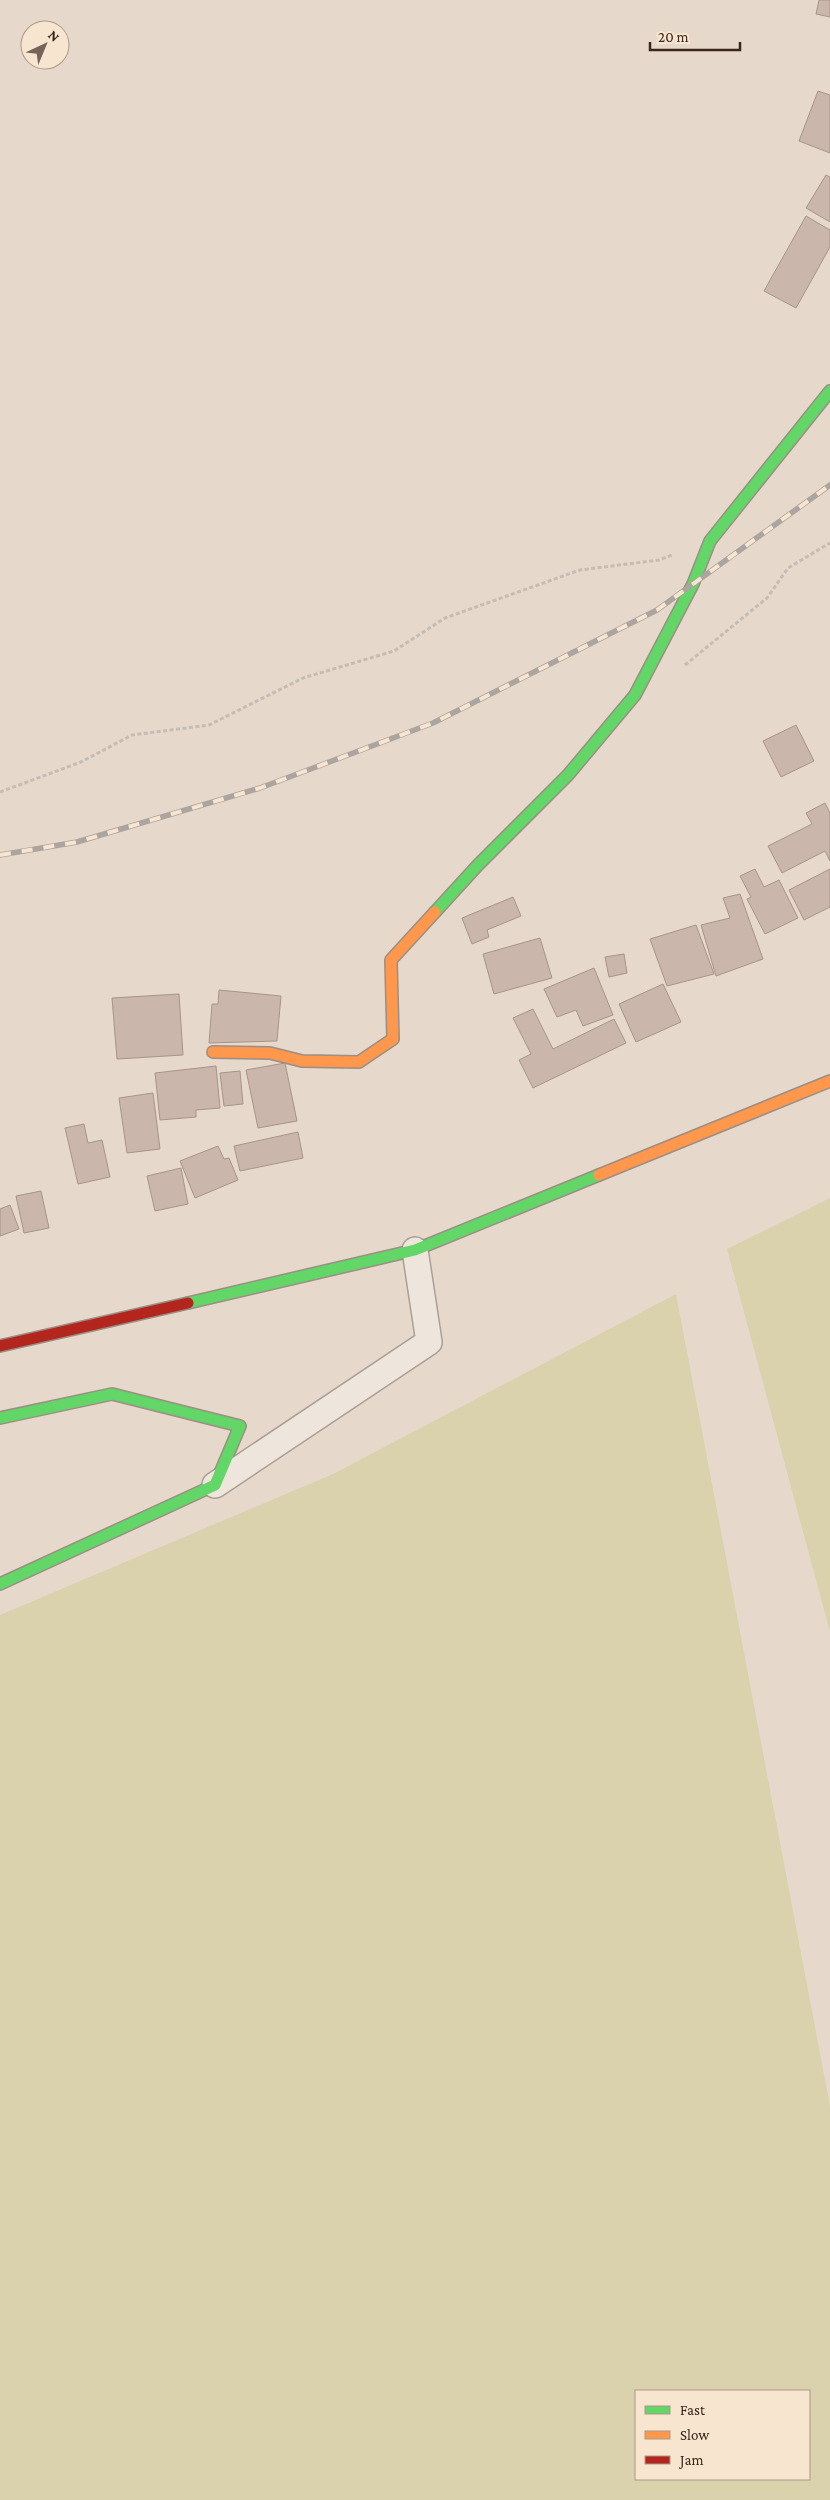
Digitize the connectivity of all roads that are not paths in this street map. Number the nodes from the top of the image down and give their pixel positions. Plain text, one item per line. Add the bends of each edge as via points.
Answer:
1 (830, 391) edge
2 (213, 1052) dead end
3 (830, 1081) edge
4 (416, 1250) junction
5 (0, 1346) edge
6 (0, 1418) edge
7 (215, 1485) junction
8 (0, 1584) edge

1 - 2 main road via 710,541 636,695 568,775 478,865 391,960 393,1038 358,1062 302,1061 270,1053
3 - 4 main road
4 - 5 main road
4 - 7 street via 429,1342
6 - 7 main road via 112,1394 240,1426
7 - 8 main road

